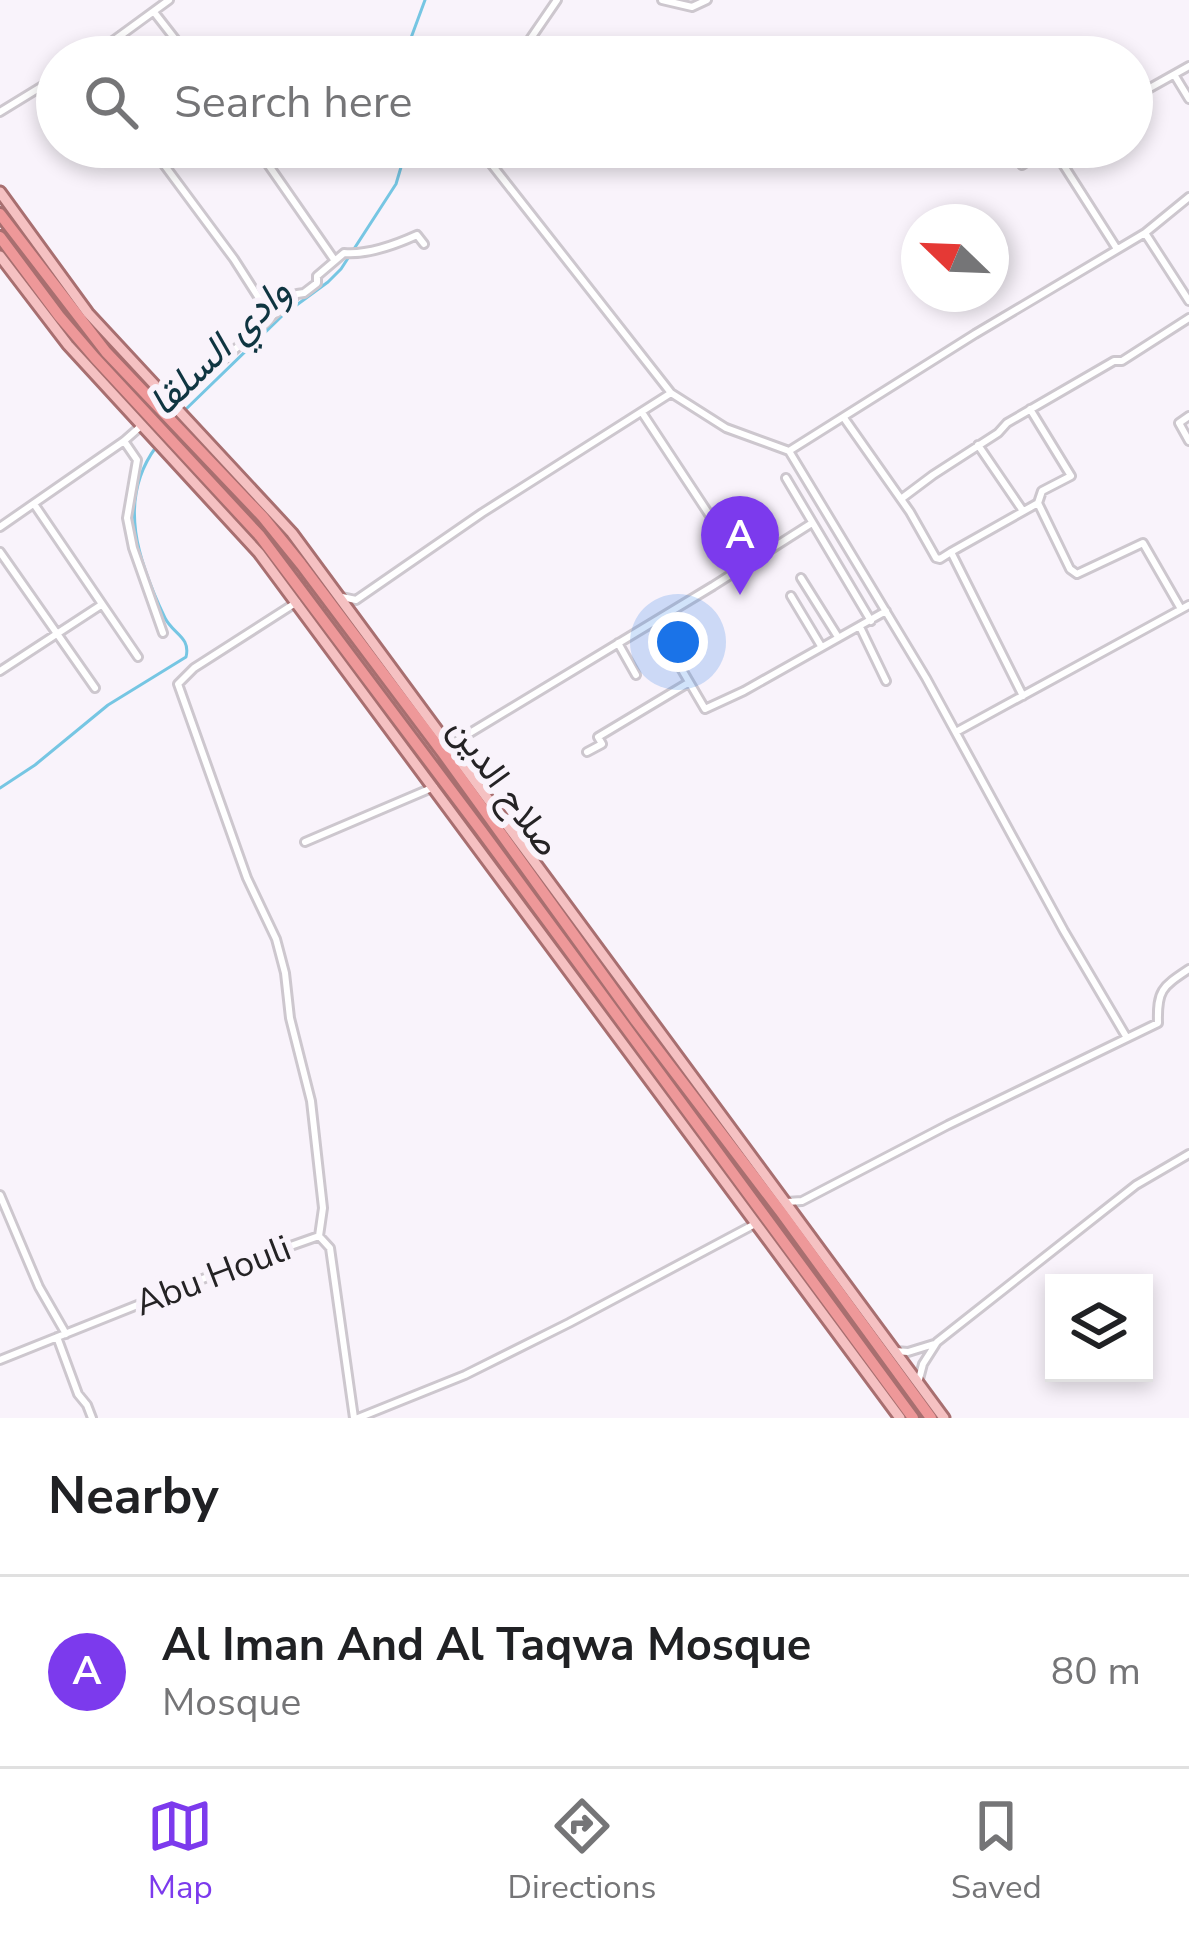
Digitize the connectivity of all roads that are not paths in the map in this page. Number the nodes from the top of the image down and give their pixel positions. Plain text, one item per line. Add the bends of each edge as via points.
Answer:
1 (170, 0) edge
2 (557, 0) edge
3 (662, 0) edge
4 (707, 0) edge
5 (154, 12) junction
6 (121, 35) edge
7 (173, 36) edge
8 (531, 36) edge
9 (1189, 66) edge
10 (1175, 75) junction
11 (1153, 87) edge
12 (36, 90) edge
13 (1189, 99) edge
14 (0, 112) edge
15 (167, 168) edge
16 (271, 168) edge
17 (494, 168) edge
18 (1064, 168) edge
19 (0, 192) edge
20 (1189, 197) edge
21 (0, 214) edge
22 (1145, 233) junction
23 (0, 237) edge
24 (424, 244) dead end
25 (1117, 249) junction
26 (0, 256) edge
27 (334, 259) junction
28 (1189, 301) edge
29 (271, 316) junction
30 (1189, 318) edge
31 (100, 355) junction
32 (671, 393) junction
33 (165, 405) junction
34 (1030, 409) junction
35 (643, 413) junction
36 (1189, 416) edge
37 (844, 418) junction
38 (145, 425) junction
39 (187, 429) junction
40 (124, 441) junction
41 (1189, 441) edge
42 (978, 445) junction
43 (168, 447) junction
44 (789, 451) junction
45 (786, 478) dead end
46 (901, 499) junction
47 (1038, 503) junction
48 (34, 504) junction
49 (1023, 511) junction
50 (812, 523) junction
51 (0, 527) edge
52 (0, 551) edge
53 (951, 552) junction
54 (743, 566) junction
55 (801, 578) dead end
56 (338, 596) junction
57 (791, 596) dead end
58 (356, 600) junction
59 (297, 602) junction
60 (101, 605) junction
61 (1185, 607) edge
62 (886, 611) junction
63 (872, 620) junction
64 (357, 621) junction
65 (654, 622) junction
66 (860, 628) junction
67 (58, 633) junction
68 (164, 633) dead end
69 (838, 637) junction
70 (618, 643) junction
71 (821, 646) junction
72 (139, 657) dead end
73 (0, 671) edge
74 (636, 675) dead end
75 (886, 681) dead end
76 (688, 683) junction
77 (95, 688) dead end
78 (1023, 696) junction
79 (956, 732) junction
80 (450, 745) junction
81 (587, 752) dead end
82 (434, 787) junction
83 (305, 842) dead end
84 (581, 944) junction
85 (565, 945) junction
86 (1189, 969) edge
87 (1127, 1038) junction
88 (657, 1047) junction
89 (645, 1054) junction
90 (1189, 1154) edge
91 (0, 1195) edge
92 (806, 1199) junction
93 (787, 1202) junction
94 (799, 1220) junction
95 (755, 1224) junction
96 (319, 1236) junction
97 (62, 1336) junction
98 (937, 1342) junction
99 (895, 1351) junction
100 (0, 1360) edge
101 (919, 1383) junction
102 (92, 1418) edge
103 (356, 1418) edge
104 (900, 1418) edge
105 (913, 1418) edge
106 (931, 1418) edge
107 (944, 1418) edge

1 - 5 street
2 - 8 street
3 - 4 street via 692,7
5 - 6 street
5 - 7 street
9 - 10 street
10 - 11 street
10 - 13 street
12 - 14 street
15 - 29 street
16 - 27 street
17 - 32 street
18 - 25 street
19 - 33 main road
20 - 22 street
21 - 31 highway, صلاح الدين
22 - 25 street
22 - 28 street
23 - 31 highway, صلاح الدين via 59,316
24 - 27 street via 417,235
25 - 37 street
26 - 38 main road via 57,332
27 - 29 street via 317,284
29 - 33 street
30 - 34 street
31 - 33 highway, صلاح الدين
31 - 38 highway, صلاح الدين
32 - 35 street
32 - 44 street via 726,428
33 - 39 highway, صلاح الدين
34 - 42 street
34 - 47 street via 1071,476 1042,491
35 - 54 street
35 - 58 street
36 - 41 street via 1178,423
37 - 44 street
37 - 46 street
38 - 40 street
38 - 43 highway, صلاح الدين
39 - 56 main road via 292,533
39 - 84 highway, صلاح الدين via 301,564
40 - 48 street
40 - 68 street via 136,460 127,518 133,548
42 - 46 street
42 - 49 street
43 - 59 main road
43 - 85 highway, صلاح الدين via 260,536
44 - 62 street
45 - 50 street
46 - 53 street via 936,558
47 - 49 street
47 - 61 street via 1077,574 1143,543
48 - 51 street
48 - 60 street
49 - 53 street
50 - 54 street
50 - 63 street
52 - 67 street
53 - 78 street
54 - 65 street
55 - 69 street
56 - 58 street
56 - 64 main road
57 - 71 street
58 - 64 street
59 - 82 main road
59 - 96 street via 178,684 285,973 311,1101
60 - 67 street
60 - 72 street
61 - 78 street
62 - 63 street
62 - 79 street
63 - 66 street
64 - 80 main road
65 - 70 street
65 - 76 street
66 - 69 street
66 - 75 street
67 - 73 street
67 - 77 street
69 - 71 street
70 - 74 street
70 - 80 street
71 - 76 street via 705,709
76 - 81 street via 598,737 602,744
78 - 79 street
79 - 87 street
80 - 93 main road
82 - 83 street
82 - 95 main road
84 - 85 highway
84 - 88 highway, صلاح الدين
85 - 89 highway, صلاح الدين
86 - 87 street via 1163,987 1158,1023
87 - 92 street
88 - 89 highway
88 - 106 highway, صلاح الدين
89 - 105 highway, صلاح الدين
90 - 98 street via 1136,1185
91 - 97 street
92 - 93 street
92 - 94 street
93 - 94 main road
94 - 99 main road
95 - 103 street, Abu Houli via 465,1375
95 - 104 main road
96 - 97 street, Abu Houli
96 - 103 street, Abu Houli via 330,1248
97 - 100 street, Abu Houli
97 - 102 street
98 - 99 street
98 - 101 street
99 - 101 main road
101 - 107 main road

